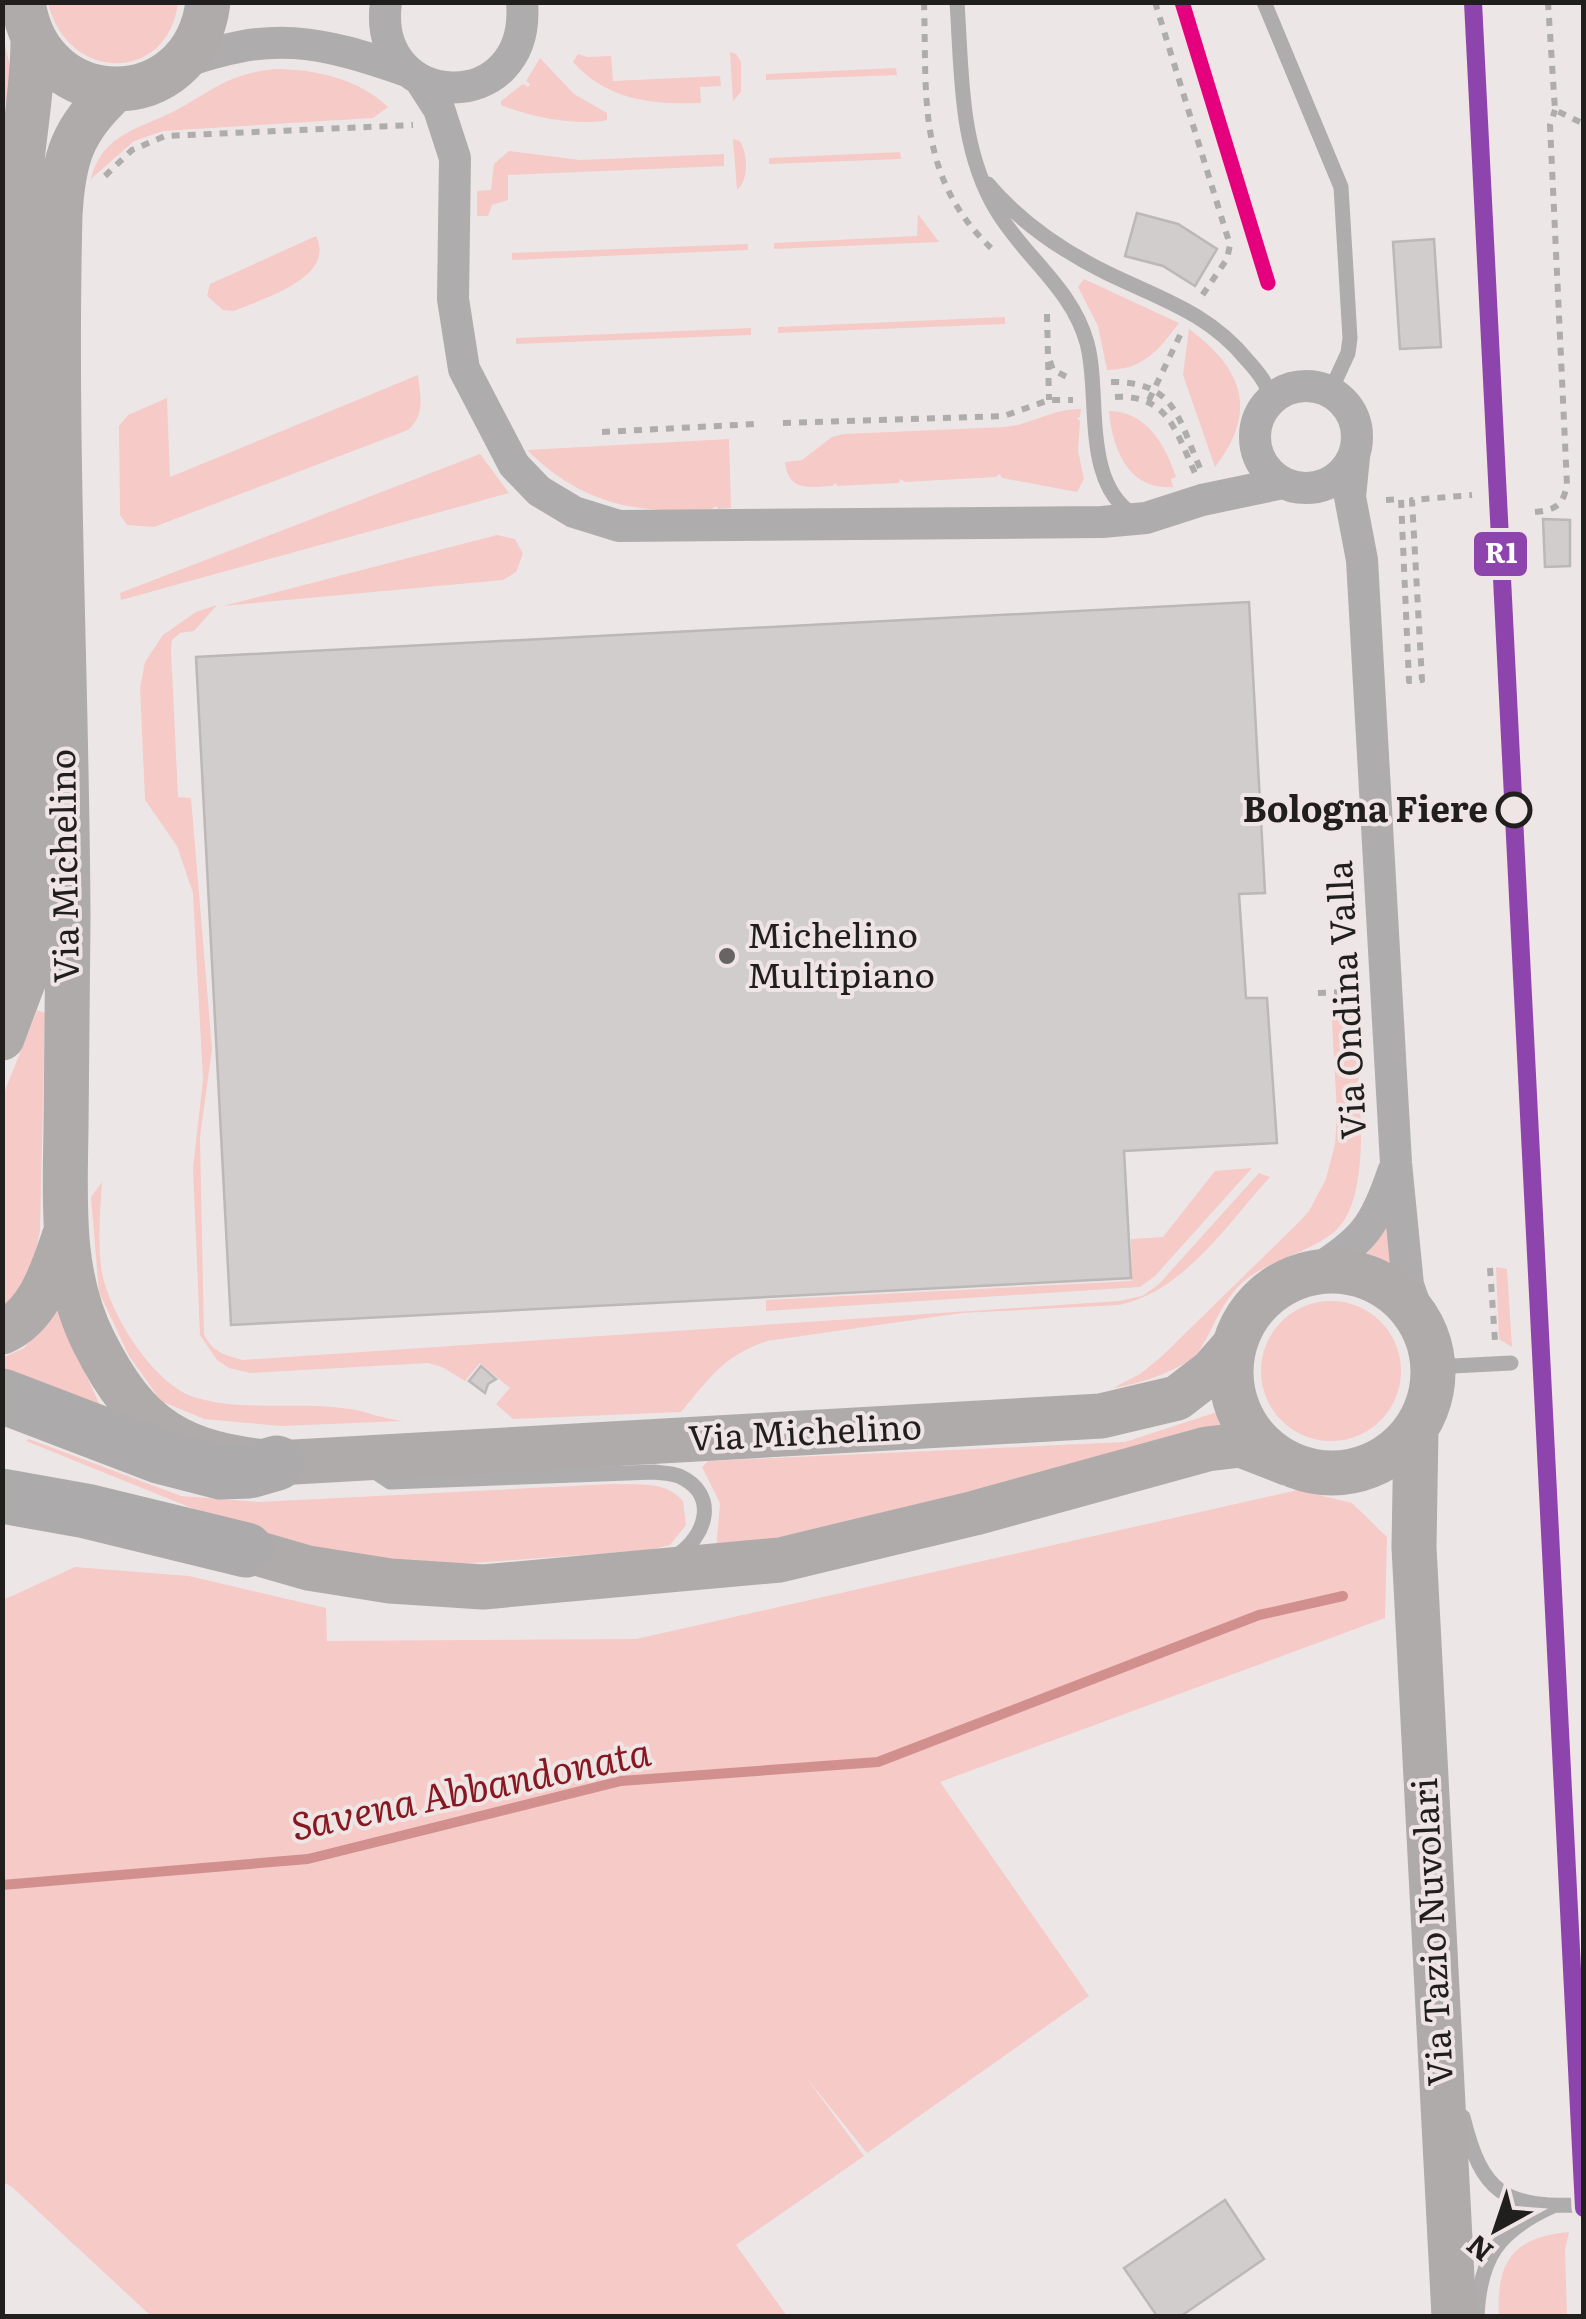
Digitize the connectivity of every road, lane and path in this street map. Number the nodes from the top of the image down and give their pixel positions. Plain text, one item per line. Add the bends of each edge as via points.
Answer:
1 (208, 2) edge
2 (386, 2) edge
3 (522, 2) edge
4 (957, 2) edge
5 (1156, 2) edge
6 (1264, 2) edge
7 (1548, 2) edge
8 (28, 22) edge
9 (180, 64) junction
10 (414, 76) junction
11 (487, 81) junction
12 (114, 90) junction
13 (1554, 110) junction
14 (1584, 124) edge
15 (414, 125) dead end
16 (453, 143) junction
17 (977, 168) junction
18 (99, 183) dead end
19 (1202, 296) dead end
20 (1184, 326) dead end
21 (1049, 360) dead end
22 (1107, 382) dead end
23 (1154, 388) junction
24 (1330, 392) junction
25 (1108, 398) dead end
26 (1271, 399) junction
27 (1050, 400) junction
28 (1081, 400) dead end
29 (1148, 400) junction
30 (11, 402) edge
31 (783, 423) dead end
32 (755, 424) dead end
33 (602, 432) dead end
34 (1256, 446) junction
35 (1354, 458) junction
36 (1201, 485) junction
37 (1295, 486) junction
38 (1472, 496) dead end
39 (1386, 500) dead end
40 (1535, 512) dead end
41 (1146, 518) junction
42 (12, 533) edge
43 (1356, 534) junction
44 (14, 811) edge
45 (14, 927) edge
46 (1359, 992) dead end
47 (1318, 993) dead end
48 (2, 1038) edge
49 (1396, 1163) junction
50 (64, 1237) junction
51 (1490, 1268) dead end
52 (1314, 1271) junction
53 (1421, 1322) junction
54 (2, 1332) edge
55 (1494, 1335) dead end
56 (1233, 1346) junction
57 (1512, 1363) dead end
58 (1434, 1366) junction
59 (2, 1396) edge
60 (1416, 1430) junction
61 (356, 1458) junction
62 (277, 1463) junction
63 (1304, 1468) junction
64 (2, 1496) edge
65 (1414, 1547) junction
66 (246, 1550) joint
67 (642, 1574) junction
68 (1438, 2027) junction
69 (1584, 2205) edge
70 (1553, 2206) junction
71 (1454, 2316) edge
72 (1476, 2316) edge

1 - 9 street via 196,43
2 - 10 street via 388,43
3 - 11 street via 520,43
4 - 17 lane via 967,132
5 - 19 path via 1230,245
6 - 24 lane via 1343,197 1350,338
7 - 13 path
8 - 12 street via 59,71
8 - 30 street, Via Michelino via 32,92 18,185
9 - 10 street via 219,50 294,42 360,53
9 - 12 street via 153,82
10 - 11 street via 454,89
10 - 16 street via 439,109
11 - 16 street via 463,112
12 - 50 street, Via Michelino via 74,136 60,216 68,918
13 - 14 path
13 - 40 path via 1567,485 1559,506
15 - 18 path via 165,136 132,150
16 - 41 street via 453,299 464,369 514,465 539,491 574,512 619,526
17 - 26 lane via 1009,206 1060,247 1182,305 1220,331 1261,377
17 - 41 lane via 1004,222 1076,315 1092,365 1103,468 1122,507
20 - 23 path
21 - 27 path
22 - 23 path
23 - 29 path
23 - 36 path via 1174,410
24 - 26 street via 1300,386
24 - 35 street via 1356,422
25 - 29 path
26 - 34 street via 1257,422
27 - 28 path
27 - 31 path via 1004,416
29 - 36 path via 1173,424
30 - 42 street, Via Michelino
32 - 33 path
34 - 36 street via 1230,477
34 - 37 street via 1265,468
35 - 37 street via 1319,487
35 - 43 street, Via Ondina Valla via 1350,497
36 - 37 street
36 - 41 street
37 - 43 street via 1329,504
38 - 39 path via 1412,500 1422,680 1409,681 1401,500
42 - 44 street, Via Michelino
43 - 49 street, Via Ondina Valla via 1364,580
44 - 45 street, Via Michelino
45 - 48 street, Via Michelino via 26,974
46 - 47 path
49 - 52 street, Via Ondina Valla via 1371,1226
49 - 53 street, Via Ondina Valla via 1408,1285
50 - 54 street via 30,1310
50 - 62 street, Via Michelino via 93,1340 134,1404 192,1448
51 - 55 path
52 - 53 street via 1376,1279
52 - 56 street via 1262,1296
53 - 58 street
56 - 61 street, Via Michelino via 1177,1398 1101,1416
56 - 63 street via 1230,1381 1240,1414 1259,1442
57 - 58 lane
58 - 60 street via 1431,1400
59 - 62 highway via 221,1472
60 - 63 street via 1375,1465 1348,1473
60 - 65 street, Via Tazio Nuvolari
61 - 62 street, Via Michelino
61 - 67 lane, Via Michelino via 390,1482 678,1475 695,1488 705,1509 703,1527 680,1554
63 - 65 street, Via Tazio Nuvolari via 1370,1490 1396,1512
63 - 67 street, Via Michelino via 1242,1444 1207,1449 780,1560
64 - 66 highway
65 - 68 street, Via Tazio Nuvolari
66 - 67 street, Via Michelino via 308,1568 464,1586
68 - 70 lane via 1478,2170 1503,2193
68 - 71 street, Via Tazio Nuvolari
69 - 70 lane
70 - 72 lane via 1497,2244 1481,2275

